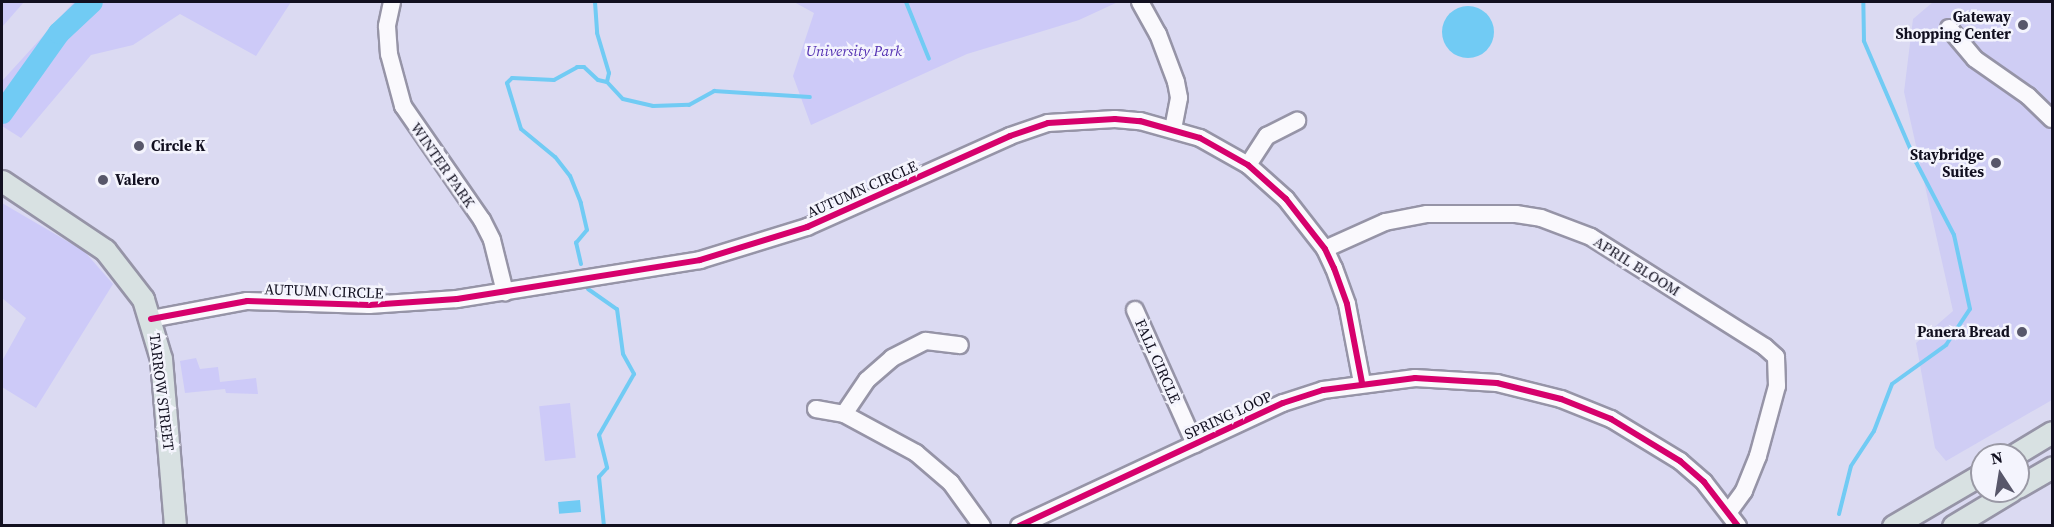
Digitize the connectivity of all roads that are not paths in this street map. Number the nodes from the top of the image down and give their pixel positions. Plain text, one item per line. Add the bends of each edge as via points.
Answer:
1 (392, 2) edge
2 (1140, 2) edge
3 (1949, 28) dead end
4 (2052, 119) edge
5 (1297, 122) dead end
6 (1173, 129) junction
7 (1248, 165) junction
8 (2, 181) edge
9 (1325, 249) junction
10 (505, 292) junction
11 (1135, 310) dead end
12 (151, 319) junction
13 (960, 345) dead end
14 (1362, 383) junction
15 (816, 409) dead end
16 (844, 414) junction
17 (2052, 432) edge
18 (1195, 444) junction
19 (2030, 445) edge
20 (2052, 467) edge
21 (2030, 480) edge
22 (1970, 481) edge
23 (1991, 503) edge
24 (1734, 519) edge
25 (175, 525) edge
26 (982, 525) edge
27 (1019, 525) edge
28 (1893, 525) edge
29 (1953, 525) edge

1 - 10 street, WINTER PARK via 387,26 389,54 403,106 482,220 492,240
2 - 6 street via 1158,34 1176,82 1179,98
3 - 4 street via 1975,59 2028,96
5 - 7 street via 1267,136
6 - 7 street, AUTUMN CIRCLE via 1200,138
6 - 10 street, AUTUMN CIRCLE via 1115,119 1048,123 1010,136 807,227 733,253
7 - 9 street, AUTUMN CIRCLE via 1286,199
8 - 12 main road, TARROW STREET via 77,229 122,268
9 - 14 street, AUTUMN CIRCLE via 1347,304
9 - 24 street, APRIL BLOOM via 1385,222 1427,214 1516,214 1541,219 1591,237 1765,347 1776,357 1777,387 1758,456
10 - 12 street, AUTUMN CIRCLE via 406,304 247,301
11 - 18 street, FALL CIRCLE
12 - 25 main road, TARROW STREET via 161,359
13 - 16 street via 926,341 892,358 867,380
14 - 18 street, SPRING LOOP via 1283,403
14 - 24 street, SPRING LOOP via 1465,379 1561,399 1611,419 1670,453 1704,482
15 - 16 street
16 - 26 street via 897,442 937,470 965,499
17 - 19 main road
18 - 27 street, SPRING LOOP
20 - 21 main road
22 - 28 main road
23 - 29 main road

